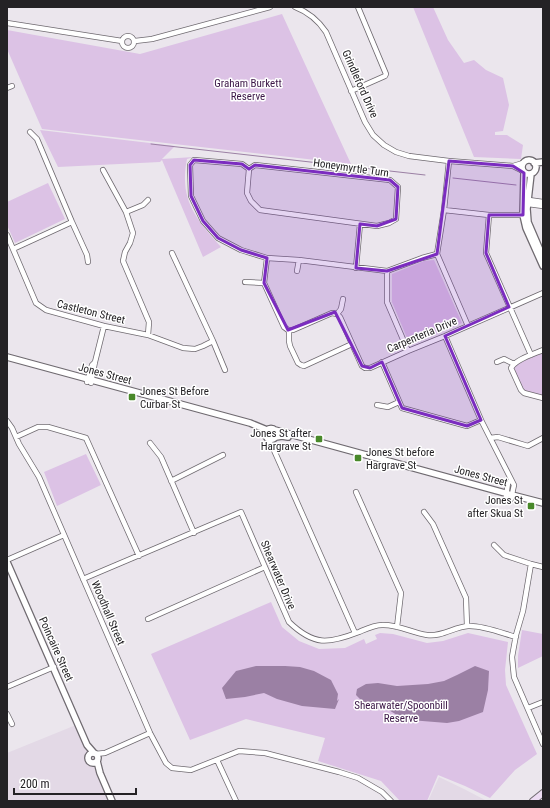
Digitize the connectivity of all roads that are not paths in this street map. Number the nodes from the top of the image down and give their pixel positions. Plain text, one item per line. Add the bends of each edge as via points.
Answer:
1 (270, 7) edge
2 (295, 7) edge
3 (358, 7) edge
4 (301, 8) edge
5 (7, 23) edge
6 (122, 41) junction
7 (135, 41) junction
8 (351, 91) junction
9 (30, 132) dead end
10 (449, 160) junction
11 (543, 162) edge
12 (523, 163) junction
13 (534, 163) junction
14 (513, 166) junction
15 (543, 168) edge
16 (249, 169) junction
17 (104, 170) dead end
18 (528, 172) junction
19 (148, 200) dead end
20 (528, 202) junction
21 (543, 202) edge
22 (543, 206) edge
23 (444, 210) junction
24 (126, 212) junction
25 (489, 215) junction
26 (523, 215) junction
27 (72, 222) junction
28 (360, 224) junction
29 (7, 235) edge
30 (13, 249) junction
31 (172, 253) dead end
32 (437, 254) junction
33 (543, 257) edge
34 (267, 258) junction
35 (299, 260) junction
36 (88, 262) dead end
37 (543, 266) edge
38 (356, 268) junction
39 (297, 271) dead end
40 (387, 271) junction
41 (245, 282) dead end
42 (264, 283) junction
43 (543, 292) edge
44 (343, 299) dead end
45 (510, 307) junction
46 (337, 314) junction
47 (104, 326) junction
48 (468, 326) junction
49 (289, 330) junction
50 (148, 335) junction
51 (445, 336) junction
52 (213, 341) junction
53 (352, 344) junction
54 (543, 350) edge
55 (408, 351) junction
56 (531, 355) junction
57 (7, 358) edge
58 (382, 362) junction
59 (497, 362) dead end
60 (514, 364) junction
61 (225, 370) dead end
62 (89, 381) junction
63 (543, 398) edge
64 (399, 402) junction
65 (377, 404) dead end
66 (481, 420) junction
67 (7, 421) edge
68 (276, 430) junction
69 (267, 434) junction
70 (16, 437) junction
71 (275, 438) junction
72 (490, 438) junction
73 (543, 438) edge
74 (150, 443) dead end
75 (273, 448) junction
76 (223, 455) dead end
77 (171, 481) junction
78 (356, 492) dead end
79 (509, 496) junction
80 (543, 503) edge
81 (543, 507) edge
82 (424, 512) dead end
83 (194, 533) junction
84 (64, 535) junction
85 (494, 545) dead end
86 (139, 556) junction
87 (7, 561) edge
88 (531, 564) junction
89 (265, 567) junction
90 (543, 567) edge
91 (83, 579) junction
92 (148, 619) dead end
93 (467, 626) junction
94 (397, 627) junction
95 (355, 633) junction
96 (516, 637) junction
97 (54, 667) junction
98 (7, 687) edge
99 (543, 702) edge
100 (528, 708) junction
101 (7, 714) edge
102 (12, 724) dead end
103 (150, 733) junction
104 (543, 744) edge
105 (94, 756) junction
106 (217, 760) junction
107 (100, 773) junction
108 (543, 793) edge
109 (543, 798) edge
110 (112, 801) edge
111 (236, 801) edge
112 (391, 801) edge
113 (533, 801) edge
114 (539, 801) edge

1 - 7 street via 152,39
2 - 4 street, Grindleford Drive
3 - 8 street via 386,74
4 - 8 street, Grindleford Drive via 326,32
5 - 6 street
6 - 7 street via 128,35
6 - 7 street via 124,47 130,48
8 - 10 street, Grindleford Drive via 365,122 373,135 384,145 409,156
9 - 27 street via 37,139
10 - 14 street, Grindleford Drive
10 - 23 street
11 - 13 street, Grindleford Drive
12 - 13 street, Grindleford Drive via 529,160
12 - 14 street, Grindleford Drive
12 - 18 street via 522,167
13 - 18 street
14 - 18 street, Grindleford Drive
15 - 18 street
16 - 28 street, Honeymyrtle Turn via 247,193 260,210
16 - 28 street, Honeymyrtle Turn via 255,165 390,180 398,187 396,219 377,226
16 - 34 street via 242,164 194,160 190,165 191,196 203,221 218,238 241,250
17 - 24 street
18 - 20 street
18 - 26 street
19 - 24 street
20 - 21 street
20 - 22 street
20 - 33 street via 528,222
23 - 25 street
23 - 32 street
24 - 50 street via 133,233 123,261 149,322
25 - 26 street
25 - 45 street via 486,252
26 - 37 street
27 - 30 street
27 - 36 street
28 - 38 street
29 - 30 street, Castleton Street
30 - 47 street, Castleton Street via 36,303 46,310
31 - 52 street
32 - 40 street
32 - 48 street
34 - 35 street
34 - 42 street
35 - 38 street
35 - 39 street
38 - 40 street
40 - 55 street via 387,302
41 - 42 street
42 - 49 street via 284,327
43 - 45 street, Carpenteria Drive
44 - 46 street
45 - 48 street, Carpenteria Drive
45 - 56 street
46 - 49 street via 332,313
46 - 53 street, Carpenteria Drive
47 - 50 street, Castleton Street
47 - 62 street
48 - 51 street, Carpenteria Drive
49 - 53 street via 290,346 298,363 304,366
50 - 52 street, Castleton Street via 183,348 195,349
51 - 55 street, Carpenteria Drive
51 - 66 street
52 - 61 street
53 - 58 street, Carpenteria Drive via 362,366 370,368
54 - 56 street
55 - 58 street, Carpenteria Drive
56 - 60 street
57 - 62 street, Jones Street via 16,363
58 - 64 street
59 - 60 street via 504,359
60 - 63 street via 512,368 521,390
62 - 69 street, Jones Street via 254,428
64 - 65 street via 388,407
64 - 66 street via 402,408 467,426
66 - 72 street
67 - 70 street, Woodhall Street
68 - 69 street, Jones Street via 272,428
68 - 71 street
68 - 79 street, Jones Street
69 - 71 street, Jones Street via 270,439
69 - 75 street
70 - 84 street, Woodhall Street via 39,477
70 - 86 street via 38,427 48,427 86,438
71 - 75 street
71 - 79 street, Jones Street via 285,437
72 - 73 street via 498,437 528,446
72 - 79 street via 511,480 508,483
74 - 77 street via 161,458
75 - 95 street
76 - 77 street
77 - 83 street
78 - 94 street via 401,593
79 - 80 street, Jones Street
79 - 81 street, Jones Street
82 - 93 street via 433,524 466,598
83 - 86 street
83 - 89 street, Shearwater Drive via 241,512
84 - 87 street
84 - 91 street, Woodhall Street
85 - 88 street via 504,555
86 - 91 street
87 - 97 street, Poincaire Street
88 - 90 street
88 - 96 street
89 - 92 street
89 - 95 street, Shearwater Drive via 289,622 298,631 318,640 330,641
91 - 103 street, Woodhall Street
93 - 94 street, Shearwater Drive via 428,636
93 - 96 street, Shearwater Drive via 477,626
94 - 95 street, Shearwater Drive via 383,625
96 - 100 street via 512,657 514,677
97 - 98 street
97 - 105 street, Poincaire Street
99 - 100 street
100 - 104 street
101 - 102 street
103 - 105 street
103 - 106 street, Woodhall Street via 166,763 172,768 191,770
105 - 107 street, Poincaire Street
105 - 107 street, Poincaire Street via 94,763 90,763
106 - 111 street
106 - 112 street via 239,751 265,753 358,778 382,792
107 - 110 street, Poincaire Street
108 - 113 main road
109 - 114 main road

